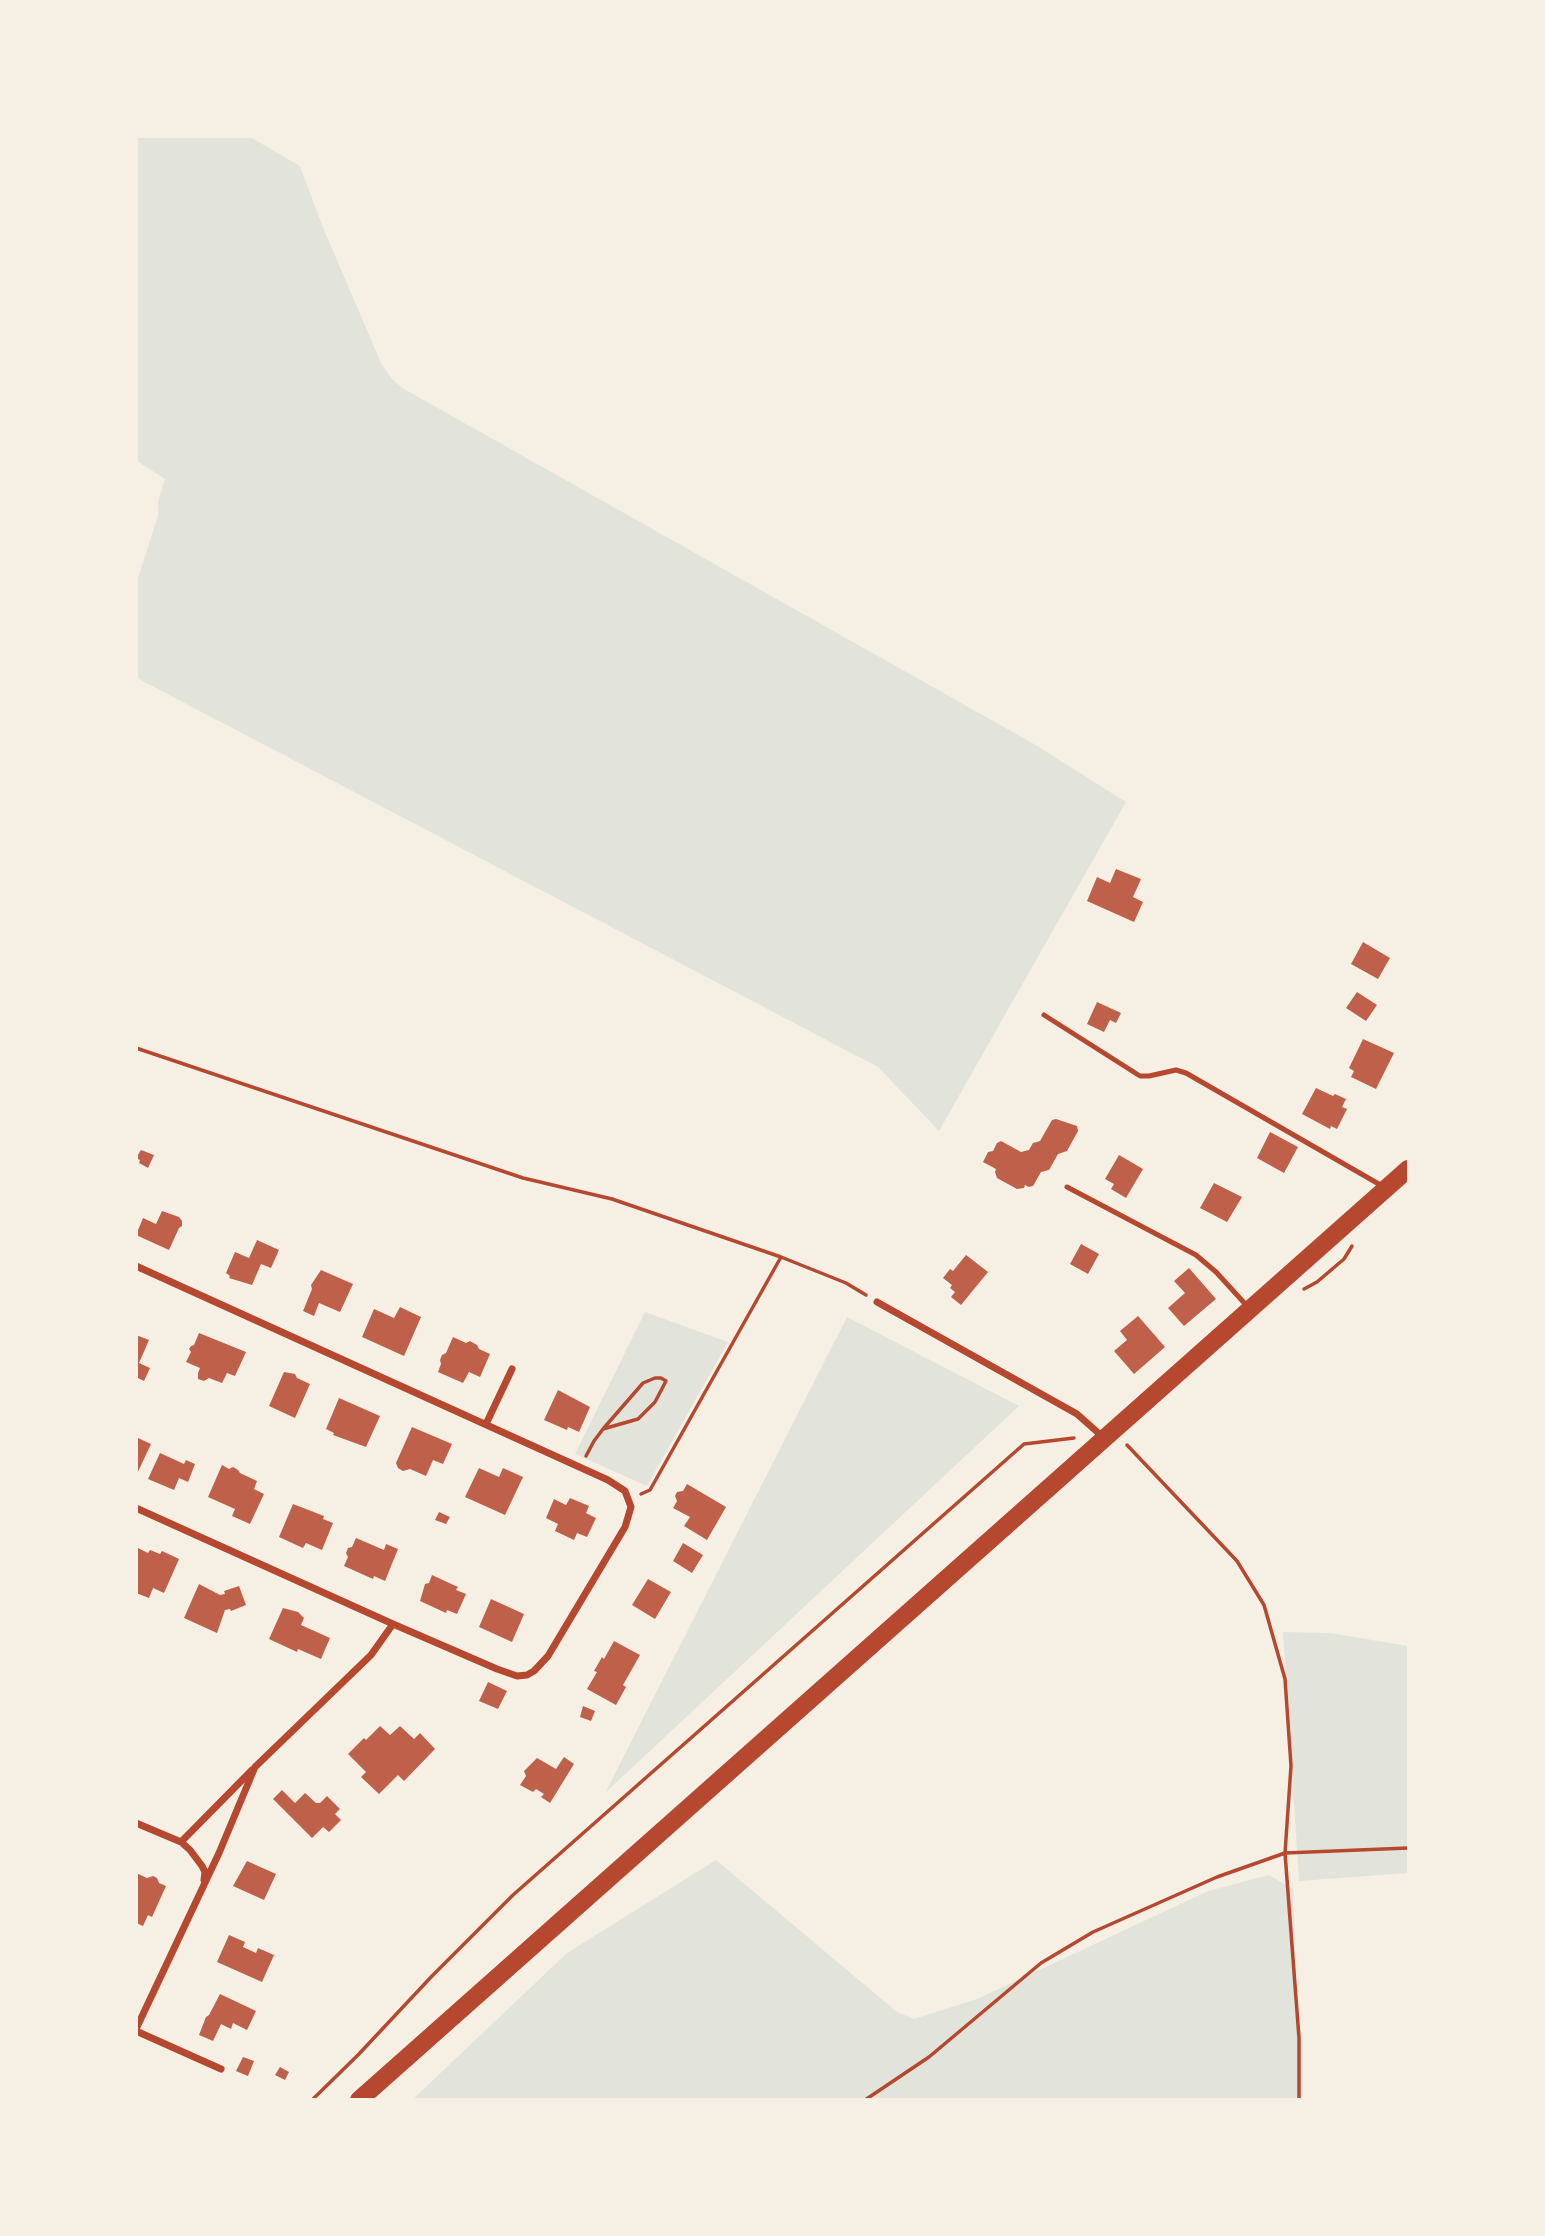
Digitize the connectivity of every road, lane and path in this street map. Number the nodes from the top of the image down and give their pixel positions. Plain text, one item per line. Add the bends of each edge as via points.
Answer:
1 (1044, 1015) dead end
2 (136, 1048) edge
3 (1409, 1169) edge
4 (1067, 1187) dead end
5 (1386, 1189) junction
6 (1357, 1237) dead end
7 (781, 1257) junction
8 (136, 1266) edge
9 (1295, 1294) dead end
10 (877, 1302) joint
11 (1250, 1310) junction
12 (512, 1369) dead end
13 (486, 1424) junction
14 (603, 1429) junction
15 (1103, 1432) junction
16 (581, 1468) junction
17 (630, 1499) junction
18 (136, 1508) edge
19 (393, 1624) junction
20 (255, 1768) junction
21 (136, 1823) edge
22 (181, 1842) junction
23 (1409, 1848) edge
24 (1285, 1853) junction
25 (203, 1884) junction
26 (136, 2030) edge
27 (221, 2069) dead end
28 (312, 2099) edge
29 (359, 2099) edge
30 (865, 2099) edge
31 (1299, 2099) edge

1 - 5 lane via 1140,1076 1176,1070 1186,1073
2 - 7 path via 523,1178 612,1199
3 - 5 main road
4 - 11 lane via 1196,1255
5 - 11 main road
6 - 9 path via 1335,1267
7 - 10 path via 846,1283
7 - 17 path via 650,1490
8 - 13 street
10 - 15 street
11 - 15 main road
12 - 13 street
13 - 16 street
14 - 14 path via 643,1383 655,1378 666,1381 655,1402 638,1419
14 - 16 path
15 - 24 path via 1237,1561 1264,1605 1285,1679 1291,1766
15 - 28 path via 1024,1444 513,1895
15 - 29 main road
16 - 17 street via 617,1485
17 - 19 street via 625,1527 548,1656 527,1675 497,1670
18 - 19 street
19 - 20 street via 371,1655
20 - 22 street
20 - 25 street
21 - 22 street
22 - 25 street via 202,1866
23 - 24 path
24 - 30 path via 1217,1877 1093,1932 1041,1963 929,2057
24 - 31 path
25 - 26 street
26 - 27 street

